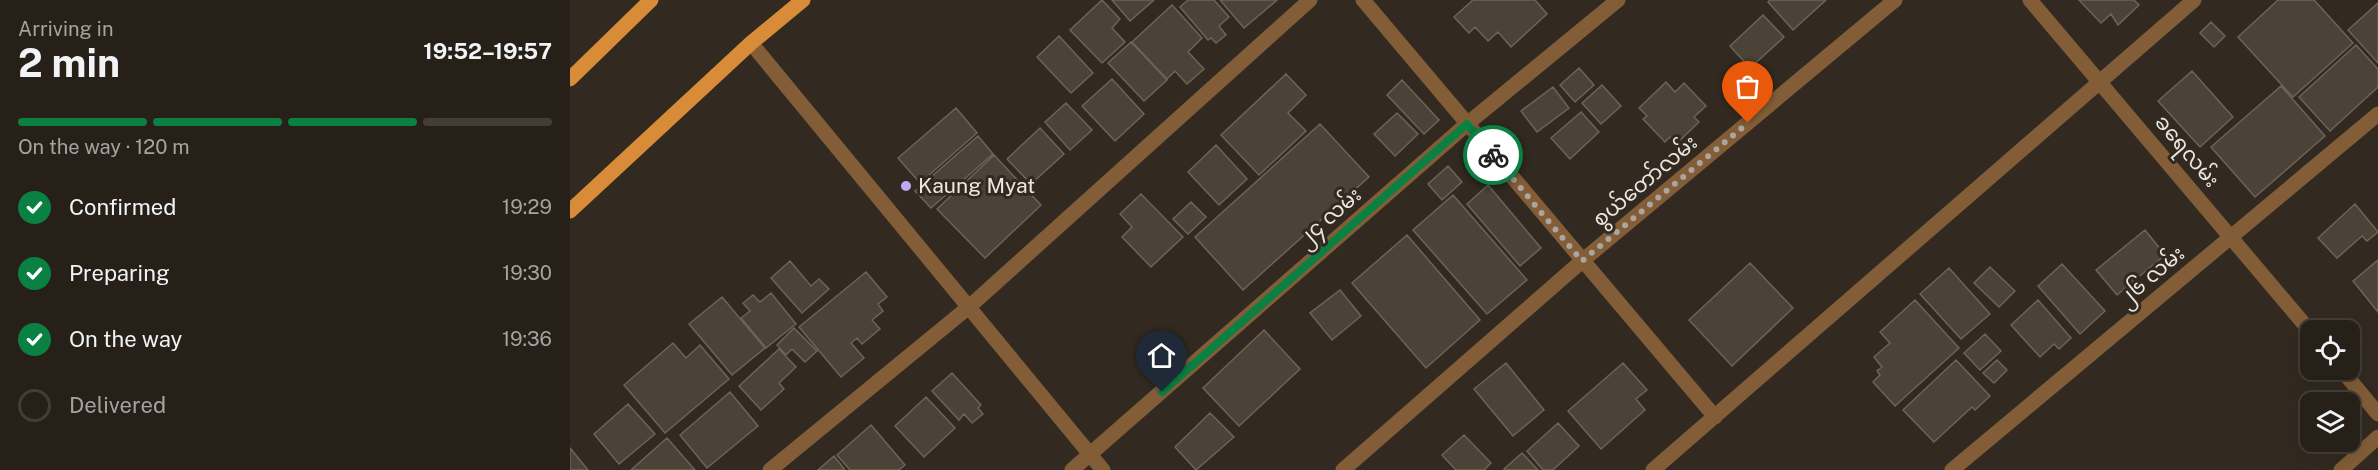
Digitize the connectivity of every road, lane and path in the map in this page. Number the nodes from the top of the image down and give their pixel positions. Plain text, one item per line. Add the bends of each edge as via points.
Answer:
1 (651, 0) edge
2 (803, 0) edge
3 (1310, 0) edge
4 (1363, 0) edge
5 (1618, 0) edge
6 (1895, 0) edge
7 (2030, 0) edge
8 (2194, 0) edge
9 (751, 43) junction
10 (570, 79) edge
11 (2100, 80) junction
12 (2378, 114) edge
13 (1467, 124) junction
14 (570, 211) edge
15 (2232, 236) junction
16 (1582, 261) junction
17 (970, 306) junction
18 (2301, 320) edge
19 (2350, 380) edge
20 (2378, 414) edge
21 (1715, 417) junction
22 (2378, 437) edge
23 (1090, 454) junction
24 (770, 470) edge
25 (1072, 470) edge
26 (1103, 470) edge
27 (1343, 470) edge
28 (1653, 470) edge
29 (1952, 470) edge
30 (2341, 470) edge

1 - 10 main road
2 - 9 main road
3 - 17 street
4 - 13 street
5 - 13 street, ၂၄ လမ်း
6 - 16 street, စွယ်တော်လမ်း
7 - 11 street, ခရေလမ်း
8 - 11 street
9 - 14 main road
9 - 17 street
11 - 15 street, ခရေလမ်း
11 - 21 street
12 - 15 street, ၂၆ လမ်း
13 - 16 street
13 - 23 street, ၂၄ လမ်း
15 - 18 street, ခရေလမ်း
15 - 29 street, ၂၆ လမ်း
16 - 21 street
16 - 27 street, စွယ်တော်လမ်း
17 - 23 street
17 - 24 street
19 - 20 street
21 - 28 street
22 - 30 street
23 - 25 street, ၂၄ လမ်း
23 - 26 street

